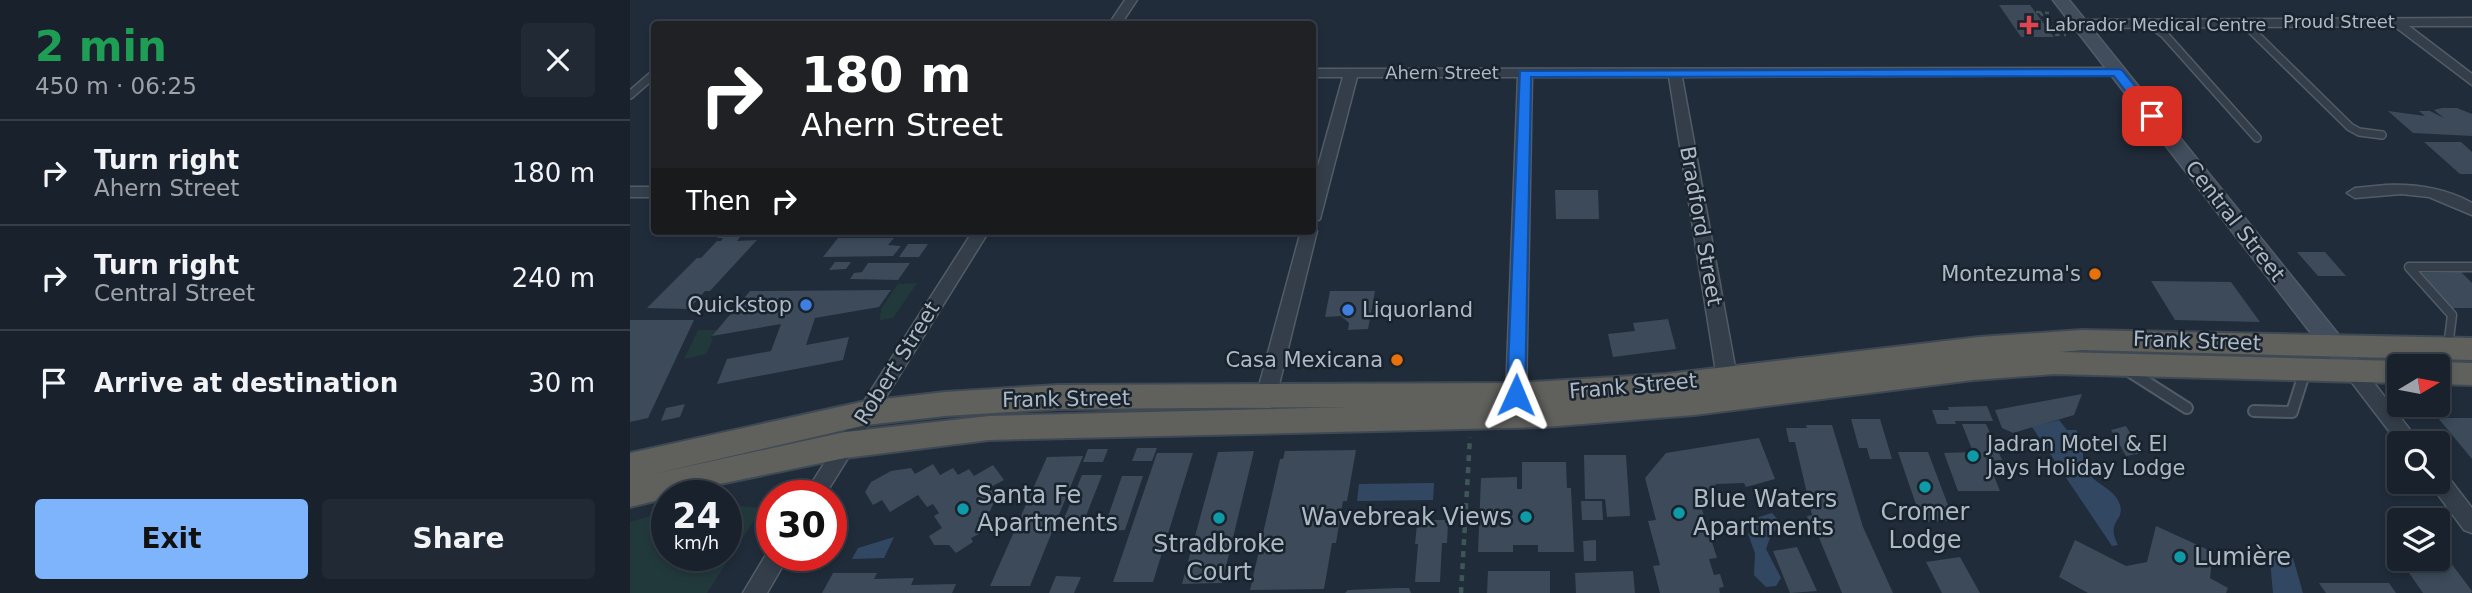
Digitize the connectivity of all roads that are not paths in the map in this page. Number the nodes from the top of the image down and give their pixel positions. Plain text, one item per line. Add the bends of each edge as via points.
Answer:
1 (1131, 0) edge
2 (2056, 6) edge
3 (1117, 21) edge
4 (2396, 22) junction
5 (2472, 22) edge
6 (2149, 23) junction
7 (2244, 23) junction
8 (2074, 29) junction
9 (2118, 72) junction
10 (1316, 73) edge
11 (1351, 73) junction
12 (1675, 73) junction
13 (1525, 74) junction
14 (651, 76) edge
15 (2472, 81) edge
16 (630, 94) edge
17 (2382, 135) dead end
18 (2257, 138) dead end
19 (651, 178) edge
20 (633, 192) edge
21 (651, 192) edge
22 (2355, 192) dead end
23 (1316, 204) edge
24 (2472, 210) edge
25 (978, 235) edge
26 (1308, 235) edge
27 (2472, 267) edge
28 (2333, 344) junction
29 (2453, 357) edge
30 (2115, 363) junction
31 (2305, 370) junction
32 (2354, 371) junction
33 (2387, 372) edge
34 (2472, 374) edge
35 (1727, 378) junction
36 (1516, 395) junction
37 (1266, 397) junction
38 (2187, 408) dead end
39 (2254, 411) dead end
40 (866, 413) junction
41 (2401, 431) edge
42 (845, 445) junction
43 (630, 466) edge
44 (823, 480) edge
45 (630, 493) edge
46 (2449, 494) edge
47 (2472, 524) edge
48 (768, 571) edge
49 (754, 593) edge

1 - 3 street
2 - 8 main road, Central Street
4 - 5 street, Proud Street
4 - 7 street, Proud Street
4 - 15 street
6 - 7 street, Proud Street
6 - 8 street, Proud Street
6 - 18 lane
7 - 17 lane via 2350,127
8 - 9 main road, Central Street
9 - 12 street, Ahern Street
9 - 28 main road, Central Street
10 - 11 street, Ahern Street
11 - 13 street, Ahern Street
11 - 23 street
12 - 13 street, Ahern Street
12 - 35 street, Bradford Street
13 - 36 street
14 - 16 lane
19 - 20 street
20 - 21 street
22 - 24 street via 2426,189
25 - 40 street, Robert Street
26 - 37 street
27 - 29 lane via 2409,267 2452,315
28 - 29 highway, Frank Street
28 - 32 main road, Central Street
28 - 35 highway, Frank Street via 2082,340
29 - 34 highway, Frank Street
30 - 31 highway, Frank Street
30 - 38 lane
30 - 42 highway, Frank Street via 2014,365 1624,410 989,428
31 - 32 highway, Frank Street
31 - 39 lane via 2292,412
32 - 33 highway, Frank Street
32 - 41 street, Central Street
35 - 36 highway, Frank Street
36 - 37 highway, Frank Street
37 - 40 highway, Frank Street via 1058,397
40 - 42 street, Robert Street
40 - 43 highway, Frank Street
42 - 44 street, Robert Street
42 - 45 highway, Frank Street
46 - 47 street
48 - 49 street

